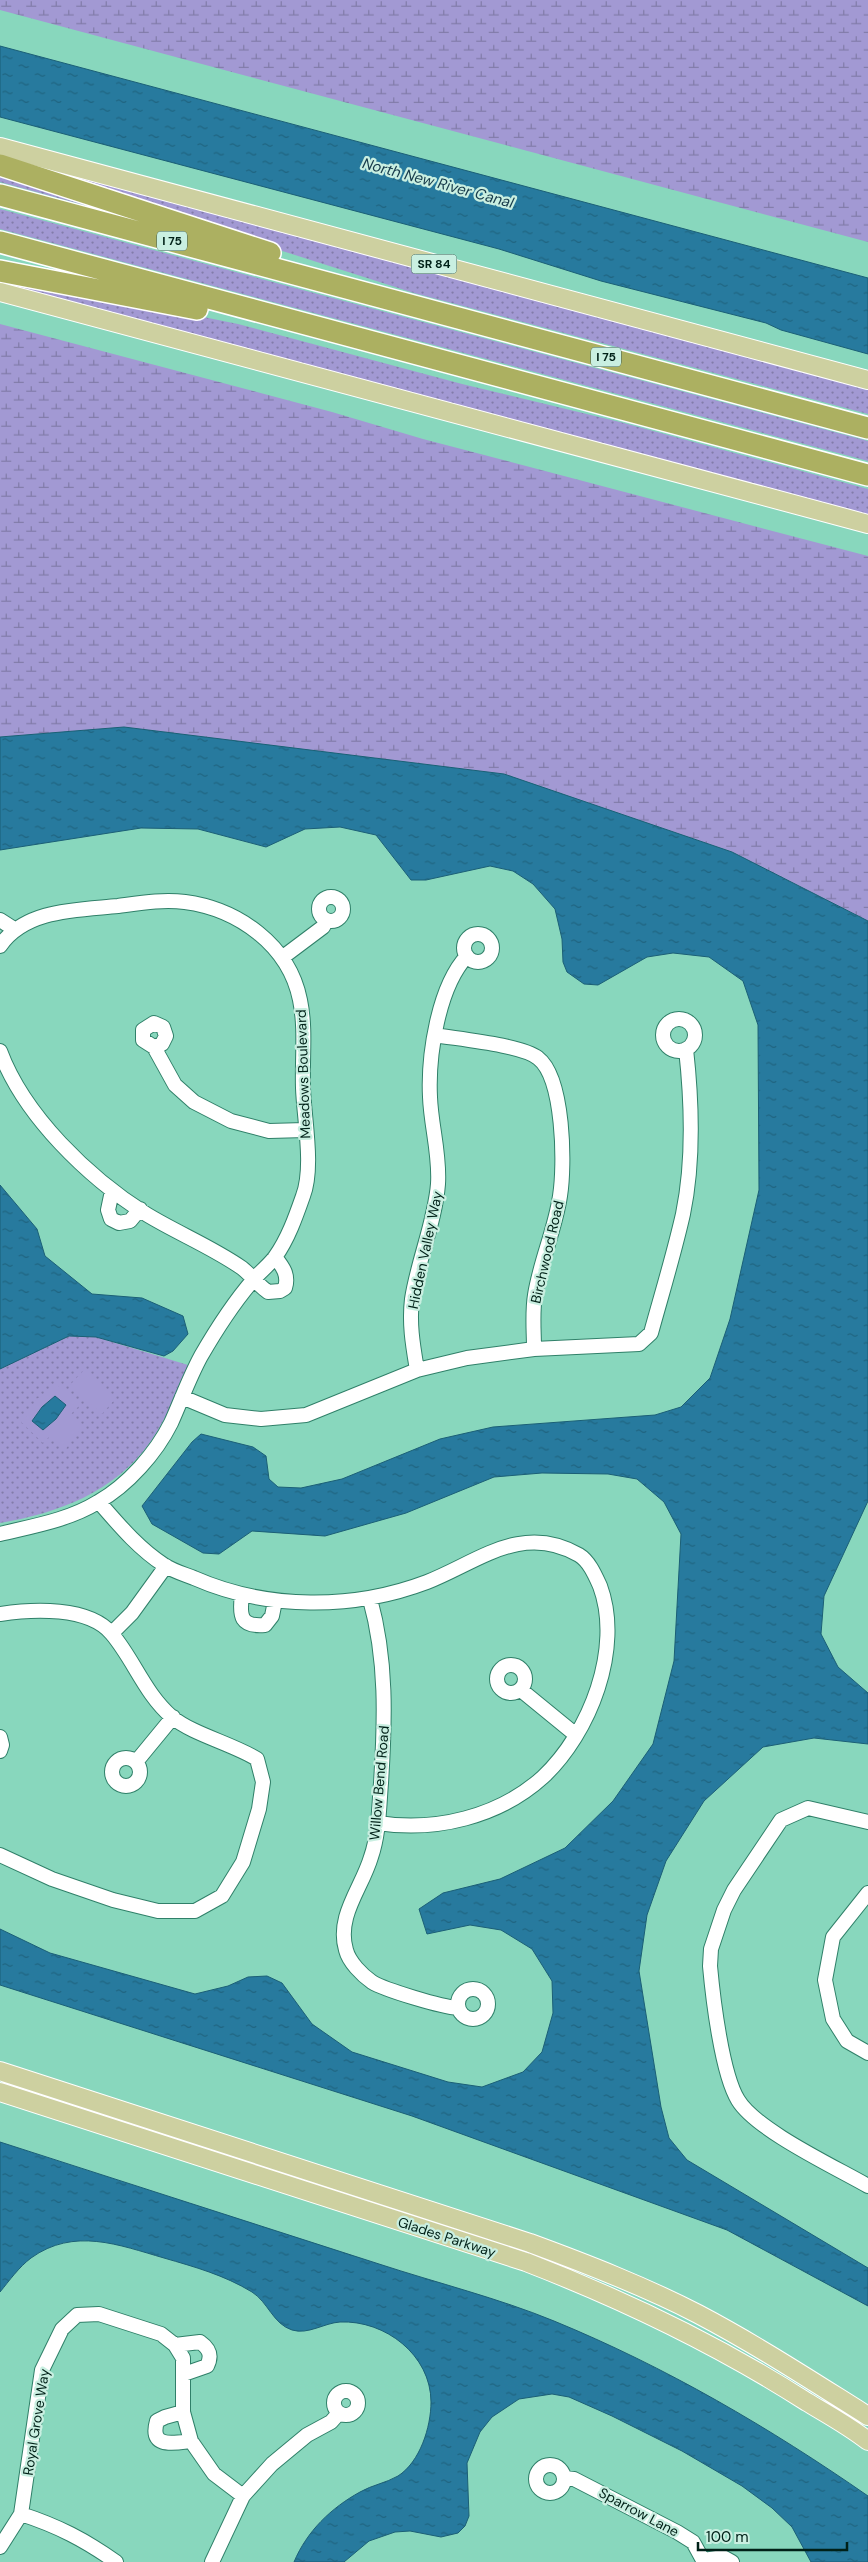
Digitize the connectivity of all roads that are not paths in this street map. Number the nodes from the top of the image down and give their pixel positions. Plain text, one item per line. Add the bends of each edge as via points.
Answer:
1 (0, 147) edge
2 (0, 165) edge
3 (0, 195) edge
4 (0, 242) edge
5 (0, 270) edge
6 (345, 287) junction
7 (0, 292) edge
8 (432, 358) junction
9 (868, 380) edge
10 (868, 428) edge
11 (868, 475) edge
12 (868, 524) edge
13 (0, 920) edge
14 (326, 921) dead end
15 (14, 929) junction
16 (0, 946) edge
17 (467, 956) dead end
18 (282, 957) junction
19 (435, 1034) junction
20 (154, 1047) dead end
21 (686, 1049) dead end
22 (0, 1052) edge
23 (305, 1130) junction
24 (112, 1191) junction
25 (140, 1210) junction
26 (275, 1257) junction
27 (253, 1280) junction
28 (534, 1349) junction
29 (417, 1370) junction
30 (182, 1396) junction
31 (99, 1502) junction
32 (0, 1534) edge
33 (166, 1566) junction
34 (242, 1595) junction
35 (370, 1599) junction
36 (275, 1601) junction
37 (0, 1614) edge
38 (112, 1633) junction
39 (521, 1690) dead end
40 (173, 1717) junction
41 (576, 1735) junction
42 (0, 1737) edge
43 (0, 1752) edge
44 (136, 1762) dead end
45 (868, 1822) edge
46 (378, 1823) junction
47 (0, 1855) edge
48 (868, 1893) edge
49 (458, 2008) dead end
50 (868, 2053) edge
51 (0, 2071) edge
52 (0, 2092) edge
53 (868, 2186) edge
54 (175, 2345) junction
55 (184, 2374) junction
56 (184, 2412) junction
57 (339, 2413) dead end
58 (868, 2416) edge
59 (868, 2440) edge
60 (191, 2441) junction
61 (564, 2478) dead end
62 (243, 2496) junction
63 (21, 2514) junction
64 (0, 2547) edge
65 (704, 2561) edge
66 (116, 2562) edge
67 (212, 2562) edge
68 (732, 2562) edge

1 - 9 main road, SR 84
2 - 6 highway via 313,268
3 - 6 highway, I 75
4 - 8 highway
5 - 8 highway
6 - 10 highway, I 75
7 - 12 main road
8 - 11 highway
13 - 15 street
14 - 18 street
15 - 16 street, Meadows Boulevard
15 - 18 street, Meadows Boulevard via 62,911 165,901 186,902 233,916 256,930
17 - 19 street, Hidden Valley Way via 458,966 446,991
18 - 23 street, Meadows Boulevard via 299,996 304,1024
19 - 28 street, Birchwood Road via 523,1050 537,1056 548,1067 556,1090 561,1146 560,1195 535,1295
19 - 29 street, Hidden Valley Way via 430,1097 438,1157 438,1185 412,1298 410,1332
20 - 23 street via 175,1085 194,1102 231,1121 269,1131
21 - 28 street via 691,1144 683,1213 651,1333 639,1344
22 - 24 street via 38,1117
23 - 26 street, Meadows Boulevard via 308,1164 305,1192
24 - 25 street
24 - 25 street via 108,1210 111,1219 119,1224 130,1222
25 - 27 street via 233,1262
26 - 27 street, Meadows Boulevard
26 - 27 street via 286,1274 285,1288 268,1292
27 - 30 street, Meadows Boulevard via 200,1358
28 - 29 street via 467,1358
29 - 30 street via 306,1415 261,1419 225,1415
30 - 31 street, Meadows Boulevard via 158,1445 135,1472
31 - 32 street, Meadows Boulevard via 46,1524
31 - 33 street via 124,1531
33 - 34 street
33 - 38 street via 132,1613
34 - 36 street
34 - 36 street via 240,1612 245,1622 252,1626 265,1625 272,1616
35 - 36 street via 317,1603
35 - 41 street via 426,1582 506,1546 527,1542 550,1544 580,1556 596,1577 606,1603 608,1626 595,1700
35 - 46 street, Willow Bend Road via 379,1631 385,1724
37 - 38 street via 25,1610 71,1614 85,1617
38 - 40 street via 149,1691
39 - 41 street
40 - 44 street
40 - 47 street via 257,1759 263,1782 259,1809 242,1862 222,1896 195,1912 158,1911 78,1888
41 - 46 street via 544,1776 517,1796 485,1812 455,1822 423,1826
42 - 43 street
45 - 53 street via 808,1808 781,1820 724,1910 711,1949 710,1966 729,2083 739,2102 755,2120
46 - 49 street, Willow Bend Road via 371,1858 349,1906 343,1933 346,1952 358,1970 374,1983 445,2007
48 - 50 street via 833,1937 825,1980 833,2019 847,2041
51 - 58 main road, Glades Parkway via 530,2243 602,2270 760,2348
52 - 59 main road, Glades Parkway via 526,2262 594,2289 688,2332 752,2366
54 - 55 street via 183,2358
54 - 55 street via 200,2342 210,2354 207,2366
54 - 63 street, Royal Grove Way via 160,2334 99,2314 77,2315 62,2329 42,2370
55 - 56 street
56 - 60 street
56 - 60 street via 157,2421 156,2434 167,2444
57 - 62 street via 272,2464
60 - 62 street via 214,2474
61 - 65 street, Sparrow Lane via 574,2479 677,2532 693,2542
62 - 67 street
63 - 64 street, Royal Grove Way
63 - 66 street via 61,2528
65 - 68 street, Sparrow Lane via 723,2557

